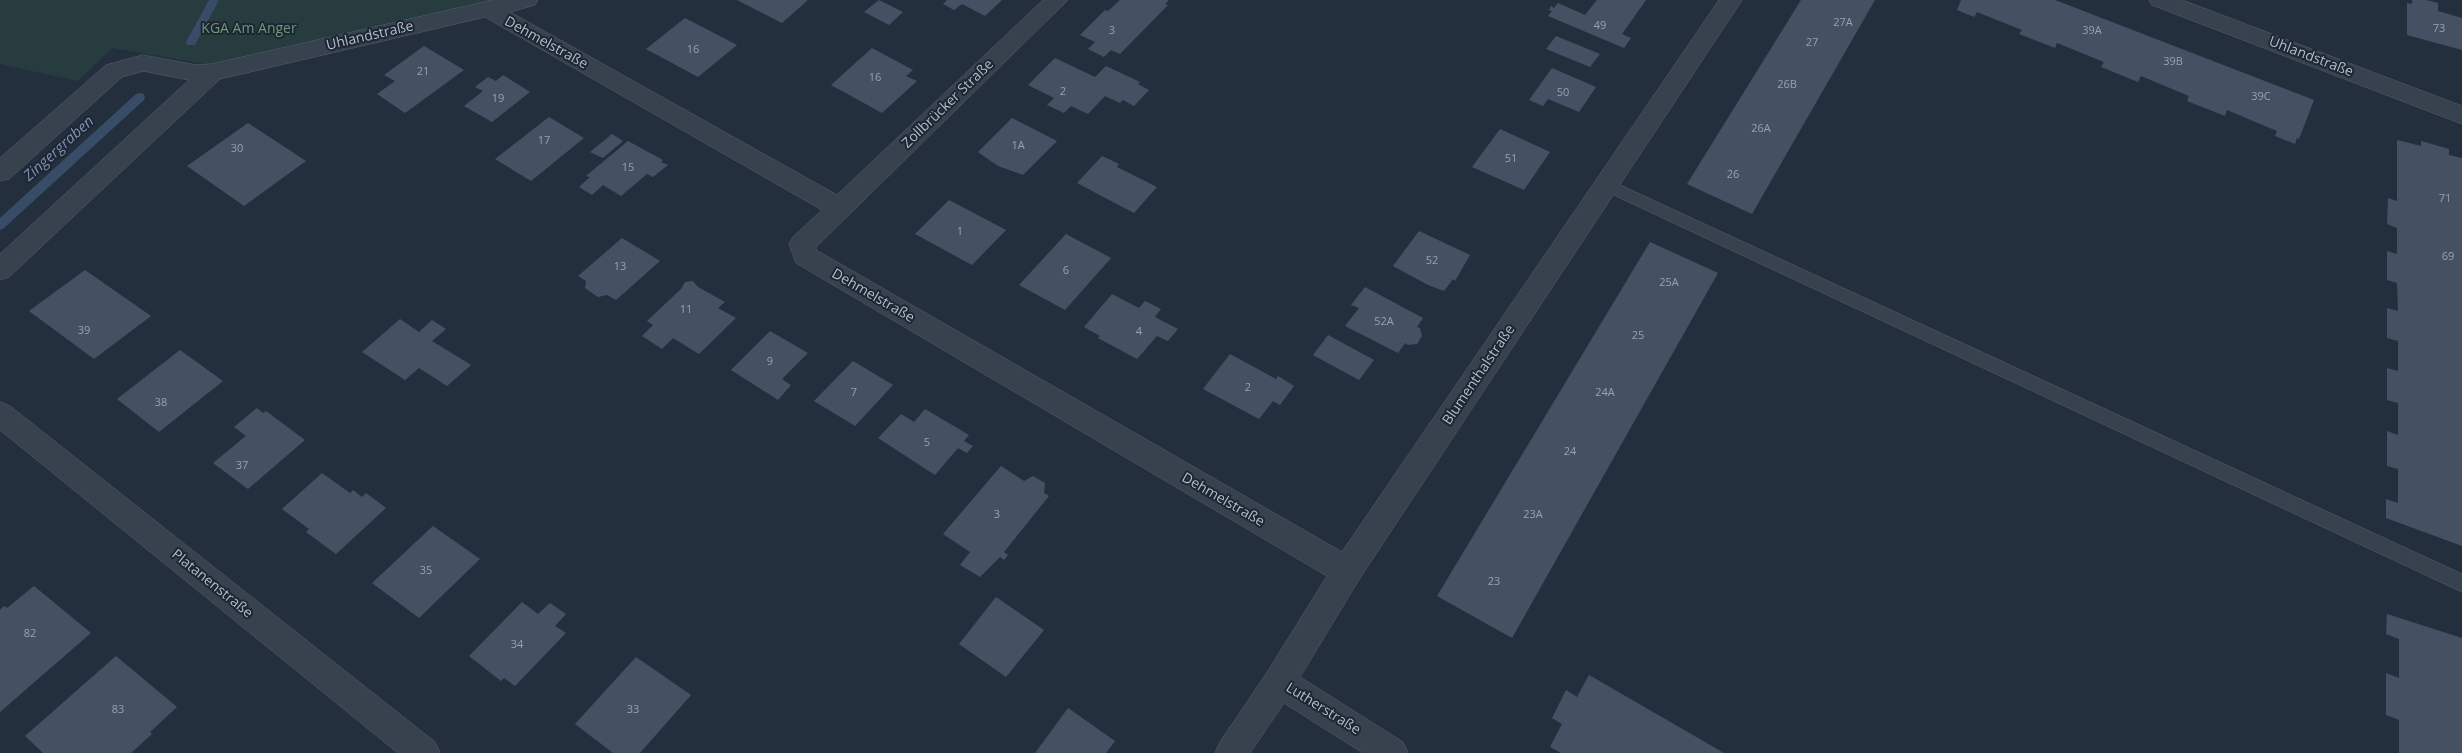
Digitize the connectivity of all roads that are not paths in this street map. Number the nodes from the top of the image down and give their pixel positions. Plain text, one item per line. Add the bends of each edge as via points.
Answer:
1 (527, 0) edge
2 (1057, 0) edge
3 (1731, 0) edge
4 (2160, 0) edge
5 (488, 9) junction
6 (204, 72) junction
7 (2462, 115) edge
8 (0, 172) edge
9 (1607, 185) junction
10 (840, 208) junction
11 (0, 270) edge
12 (0, 414) edge
13 (1347, 571) junction
14 (2462, 583) edge
15 (1279, 682) junction
16 (424, 753) edge
17 (1231, 753) edge
18 (1392, 753) edge

1 - 5 street, Uhlandstraße
2 - 10 street, Zollbrücker Straße
3 - 9 street, Blumenthalstraße
4 - 7 street, Uhlandstraße
5 - 6 street, Uhlandstraße
5 - 10 street, Dehmelstraße
6 - 8 street via 143,64 114,71
6 - 11 street
9 - 13 street, Blumenthalstraße
9 - 14 lane
10 - 13 street, Dehmelstraße via 802,244 805,256
12 - 16 street, Platanenstraße
13 - 15 street, Blumenthalstraße
15 - 17 street, Blumenthalstraße
15 - 18 street, Lutherstraße

